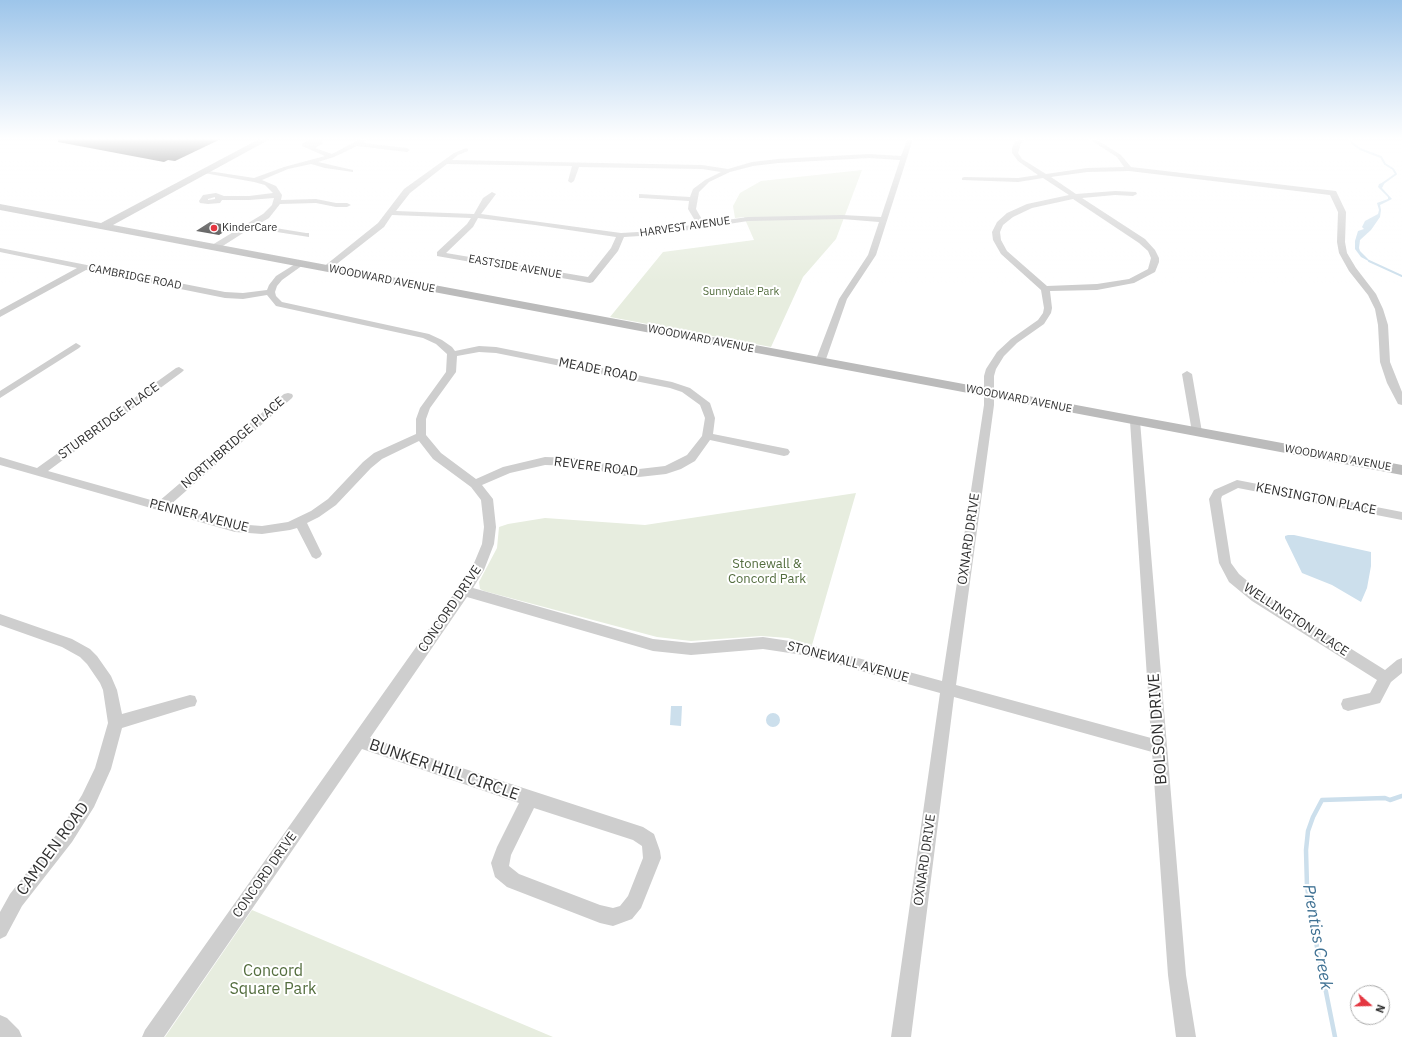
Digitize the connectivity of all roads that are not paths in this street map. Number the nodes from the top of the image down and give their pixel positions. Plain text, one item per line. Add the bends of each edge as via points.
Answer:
1 (176, 186) edge
2 (270, 186) edge
3 (413, 186) edge
4 (701, 186) edge
5 (895, 186) edge
6 (1061, 186) edge
7 (1274, 186) edge
8 (492, 194) dead end
9 (1133, 194) dead end
10 (642, 196) dead end
11 (1076, 196) junction
12 (220, 198) dead end
13 (278, 198) junction
14 (693, 199) junction
15 (347, 205) dead end
16 (0, 207) edge
17 (392, 213) junction
18 (476, 216) junction
19 (884, 220) junction
20 (701, 225) junction
21 (103, 226) junction
22 (252, 226) junction
23 (306, 235) dead end
24 (621, 235) junction
25 (215, 248) junction
26 (2, 251) edge
27 (300, 264) junction
28 (85, 267) junction
29 (326, 268) junction
30 (1044, 289) junction
31 (271, 292) junction
32 (0, 314) edge
33 (76, 346) dead end
34 (452, 354) junction
35 (820, 362) junction
36 (179, 370) dead end
37 (1187, 374) dead end
38 (990, 394) junction
39 (0, 395) edge
40 (288, 396) dead end
41 (1402, 402) edge
42 (1135, 421) junction
43 (1197, 432) junction
44 (420, 436) junction
45 (707, 436) junction
46 (784, 452) dead end
47 (0, 461) edge
48 (1402, 470) edge
49 (39, 472) junction
50 (475, 484) junction
51 (1231, 486) joint
52 (160, 507) junction
53 (1402, 516) edge
54 (300, 521) junction
55 (316, 554) dead end
56 (464, 591) junction
57 (0, 619) edge
58 (1402, 664) edge
59 (1386, 678) junction
60 (948, 689) junction
61 (190, 701) dead end
62 (1348, 704) dead end
63 (116, 723) junction
64 (359, 741) junction
65 (1159, 746) junction
66 (530, 799) junction
67 (0, 930) edge
68 (0, 1025) edge
69 (12, 1037) edge
70 (152, 1037) edge
71 (901, 1037) edge
72 (1186, 1037) edge

1 - 21 main road
2 - 13 street
3 - 17 street
4 - 14 street
5 - 19 street
6 - 11 street
7 - 41 street via 1333,193 1342,212 1343,253 1372,294 1379,309 1386,362 1392,383
8 - 18 street
9 - 11 street
10 - 14 street
11 - 30 street via 1023,209 1010,215 997,228 996,236 1001,248
11 - 30 street via 1146,244 1153,253 1154,266 1148,273 1131,282 1097,287
12 - 13 street
13 - 15 street
13 - 22 street via 270,213
14 - 20 street via 692,209
16 - 21 main road, WOODWARD AVENUE
17 - 18 street, HARVEST AVENUE
17 - 29 street via 377,229
18 - 24 street, HARVEST AVENUE
18 - 24 street, EASTSIDE AVENUE via 440,254 590,280 614,249
19 - 20 street, HARVEST AVENUE via 842,217 766,218
19 - 35 street via 872,255 843,299
20 - 24 street, HARVEST AVENUE via 656,233
21 - 25 main road, WOODWARD AVENUE
22 - 23 street
22 - 25 street
25 - 27 main road, WOODWARD AVENUE
26 - 28 street, CAMBRIDGE ROAD
27 - 29 main road, WOODWARD AVENUE
27 - 31 street via 275,282
28 - 31 street, CAMBRIDGE ROAD via 230,295
28 - 32 street
29 - 35 main road, WOODWARD AVENUE
30 - 38 street, OXNARD DRIVE via 1048,301 1047,313 1037,325 1014,341 994,362 988,376
31 - 34 street via 275,301 284,306 426,336 439,342
33 - 39 street
34 - 44 street via 452,368 425,408
34 - 45 street, MEADE ROAD via 479,349 496,350 680,387 705,403 710,418
35 - 38 main road, WOODWARD AVENUE
36 - 49 street, STURBRIDGE PLACE
37 - 43 street
38 - 42 main road, WOODWARD AVENUE
38 - 60 street, OXNARD DRIVE
40 - 52 street, NORTHBRIDGE PLACE
42 - 43 main road, WOODWARD AVENUE
42 - 65 street, BOLSON DRIVE
43 - 48 main road, WOODWARD AVENUE
44 - 50 street, CONCORD DRIVE via 437,456
44 - 54 street, PENNER AVENUE via 378,456 332,502
45 - 46 street
45 - 50 street, REVERE ROAD via 691,458 677,466 653,473 632,473 577,462 545,461 507,470
47 - 49 street, PENNER AVENUE
49 - 52 street, PENNER AVENUE
50 - 56 street, CONCORD DRIVE via 487,499 489,537 482,562
51 - 53 street, KENSINGTON PLACE via 1237,484
51 - 59 street, WELLINGTON PLACE via 1218,493 1215,503 1228,571 1257,597
52 - 54 street, PENNER AVENUE via 244,530 290,526
54 - 55 street
56 - 60 street, STONEWALL AVENUE via 653,645 691,649 749,643 778,645 803,649
56 - 64 street, CONCORD DRIVE
57 - 63 street, CAMDEN ROAD via 67,643 92,660 106,680
58 - 59 street
59 - 62 street via 1375,698
60 - 65 street, STONEWALL AVENUE
60 - 71 street, OXNARD DRIVE
61 - 63 street
63 - 67 street, CAMDEN ROAD via 103,769 88,801 66,836 16,900
64 - 66 street, BUNKER HILL CIRCLE
64 - 70 street, CONCORD DRIVE
65 - 72 street, BOLSON DRIVE via 1177,975
66 - 66 street, BUNKER HILL CIRCLE via 503,853 501,871 513,881 600,914 613,918 626,913 635,902 652,858 648,840 637,833
68 - 69 street

